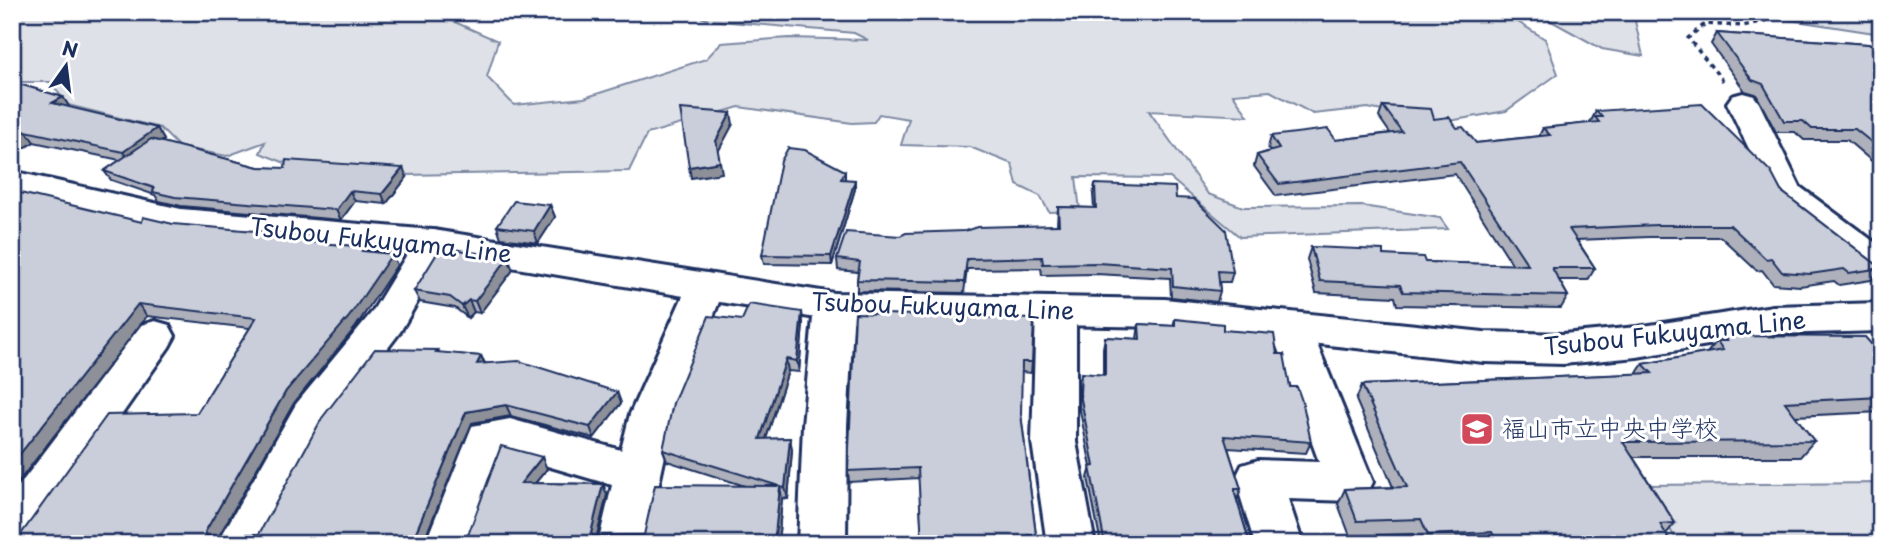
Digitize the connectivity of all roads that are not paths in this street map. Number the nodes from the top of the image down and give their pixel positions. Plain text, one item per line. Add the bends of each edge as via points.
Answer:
1 (1743, 103) road end
2 (12, 182) edge
3 (433, 242) junction
4 (1881, 267) edge
5 (706, 287) junction
6 (834, 307) junction
7 (1056, 311) junction
8 (1881, 317) edge
9 (1290, 327) junction
10 (155, 336) dead end
11 (638, 474) junction
12 (12, 532) edge
13 (241, 544) edge
14 (449, 544) edge
15 (622, 544) edge
16 (822, 544) edge
17 (1071, 544) edge
18 (1279, 544) edge

1 - 4 street via 1786,193
2 - 3 street, Tsubou Fukuyama Line via 181,221
3 - 5 street, Tsubou Fukuyama Line
3 - 13 street via 386,322 310,415
5 - 6 street, Tsubou Fukuyama Line
5 - 11 street via 652,414
6 - 7 street, Tsubou Fukuyama Line
6 - 16 street
7 - 9 street, Tsubou Fukuyama Line via 1165,313
7 - 17 street via 1054,442
8 - 9 street, Tsubou Fukuyama Line via 1773,320 1563,349 1484,347
9 - 18 street via 1350,482 1258,480
10 - 12 street
11 - 14 street via 510,437 488,439
11 - 15 street

